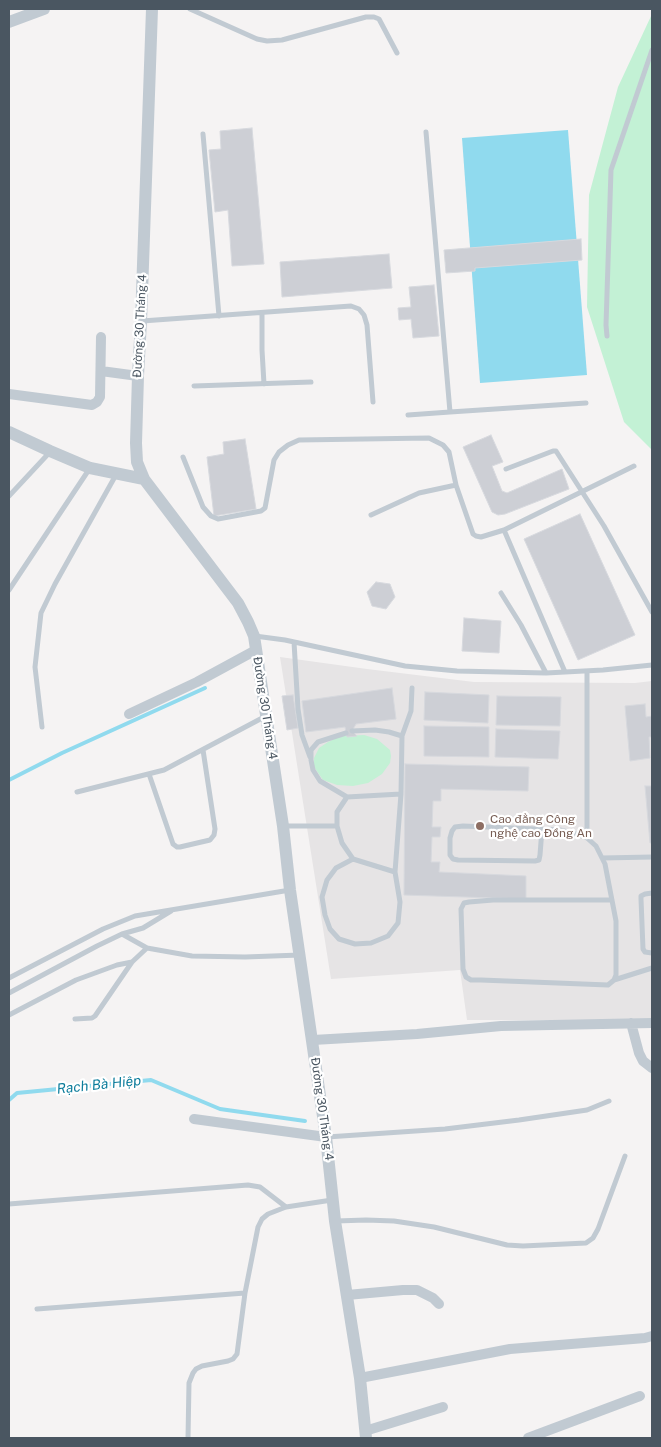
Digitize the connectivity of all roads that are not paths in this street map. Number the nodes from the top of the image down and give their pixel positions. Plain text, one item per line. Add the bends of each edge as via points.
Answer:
1 (44, 9) edge
2 (152, 9) edge
3 (190, 9) edge
4 (9, 22) edge
5 (652, 50) edge
6 (397, 53) dead end
7 (426, 132) dead end
8 (203, 134) dead end
9 (262, 313) junction
10 (220, 316) junction
11 (141, 321) junction
12 (607, 336) dead end
13 (101, 337) dead end
14 (101, 371) junction
15 (138, 376) junction
16 (311, 382) dead end
17 (264, 384) junction
18 (194, 386) dead end
19 (9, 394) edge
20 (373, 402) dead end
21 (586, 403) dead end
22 (450, 412) junction
23 (408, 415) dead end
24 (9, 432) edge
25 (50, 451) junction
26 (183, 457) dead end
27 (634, 466) dead end
28 (90, 468) junction
29 (506, 469) dead end
30 (118, 473) junction
31 (144, 479) junction
32 (456, 485) junction
33 (581, 492) junction
34 (9, 496) edge
35 (371, 516) dead end
36 (504, 530) junction
37 (9, 590) edge
38 (501, 593) dead end
39 (652, 612) edge
40 (254, 636) junction
41 (294, 642) junction
42 (256, 650) junction
43 (652, 665) edge
44 (588, 671) junction
45 (565, 672) junction
46 (546, 674) junction
47 (412, 688) dead end
48 (129, 714) dead end
49 (266, 716) junction
50 (42, 727) dead end
51 (352, 731) dead end
52 (346, 733) dead end
53 (402, 736) junction
54 (202, 750) junction
55 (311, 760) junction
56 (148, 774) junction
57 (77, 792) dead end
58 (401, 794) junction
59 (347, 797) junction
60 (283, 826) junction
61 (337, 826) junction
62 (542, 829) junction
63 (587, 838) junction
64 (652, 857) edge
65 (602, 858) junction
66 (353, 859) junction
67 (395, 872) junction
68 (290, 890) junction
69 (652, 893) edge
70 (612, 900) junction
71 (174, 909) junction
72 (122, 934) junction
73 (147, 948) junction
74 (652, 954) edge
75 (300, 955) junction
76 (132, 962) junction
77 (652, 968) edge
78 (9, 978) edge
79 (614, 980) junction
80 (9, 992) edge
81 (9, 1015) edge
82 (76, 1020) dead end
83 (631, 1023) junction
84 (652, 1023) edge
85 (313, 1040) junction
86 (652, 1068) edge
87 (609, 1101) dead end
88 (194, 1119) dead end
89 (326, 1137) junction
90 (625, 1156) dead end
91 (333, 1200) junction
92 (9, 1204) edge
93 (286, 1207) junction
94 (335, 1221) junction
95 (246, 1293) junction
96 (347, 1295) junction
97 (439, 1304) dead end
98 (37, 1308) dead end
99 (652, 1336) edge
100 (360, 1378) junction
101 (640, 1396) dead end
102 (442, 1407) dead end
103 (365, 1435) edge
104 (188, 1438) edge
105 (528, 1438) edge

1 - 4 street
2 - 11 street, Đường 30 Tháng 4
3 - 6 lane via 267,41 374,17 379,19
5 - 12 lane via 611,170
7 - 22 lane
8 - 10 lane
9 - 10 lane
9 - 17 lane
9 - 20 lane via 351,306 359,309 367,325
10 - 11 lane
11 - 15 street, Đường 30 Tháng 4
13 - 14 street
14 - 15 street
14 - 19 street via 100,397 92,405
15 - 31 street, Đường 30 Tháng 4 via 137,462
16 - 17 lane
17 - 18 lane
21 - 22 lane
22 - 23 lane
24 - 25 street
25 - 28 street
25 - 34 lane
26 - 32 lane via 204,507 218,519 265,508 274,460 279,452 299,440 429,438 449,452
27 - 33 lane
28 - 30 street
28 - 37 lane
29 - 33 lane via 553,451
30 - 31 street
30 - 50 lane via 42,613 35,667
31 - 40 street, Đường 30 Tháng 4 via 238,603
32 - 35 lane via 419,493
32 - 36 lane via 473,534 481,537
33 - 36 lane
33 - 39 lane
36 - 45 lane
38 - 46 lane
40 - 41 lane
40 - 42 street, Đường 30 Tháng 4
41 - 46 lane via 405,666
41 - 55 lane via 298,709 302,735
42 - 48 street
42 - 49 street, Đường 30 Tháng 4
43 - 44 lane
44 - 45 lane
44 - 63 lane
45 - 46 lane
47 - 53 lane via 411,711
49 - 54 lane
49 - 60 street, Đường 30 Tháng 4
51 - 53 lane via 376,730
52 - 55 lane via 318,742 311,750
53 - 58 lane
54 - 56 lane via 164,770
54 - 56 lane via 215,829 210,840 180,847 173,844
55 - 59 lane via 320,781
56 - 57 lane
58 - 59 lane
58 - 67 lane
59 - 61 lane via 337,812
60 - 61 lane
60 - 68 street, Đường 30 Tháng 4
61 - 66 lane
62 - 62 lane via 539,860 458,860 450,856 450,838 455,827
62 - 63 lane via 560,830
63 - 65 lane
64 - 65 lane
65 - 70 lane
66 - 67 lane
66 - 67 lane via 336,868 327,880 322,897 330,929 339,939 355,944 371,943 388,936 398,923 400,902
68 - 71 lane
68 - 75 street, Đường 30 Tháng 4
69 - 74 lane via 641,896 641,899 643,949
70 - 79 lane via 616,921
70 - 79 lane via 494,900 464,903 461,909 464,969 466,977 471,980 608,985
71 - 72 lane via 142,928
71 - 78 lane via 119,922
72 - 73 lane
72 - 80 lane
73 - 75 lane via 192,956
73 - 76 lane
75 - 85 street, Đường 30 Tháng 4
76 - 81 lane via 76,980
76 - 82 lane via 95,1016
77 - 79 lane
83 - 84 street
83 - 85 street via 501,1026
83 - 86 street via 643,1062
85 - 89 street, Đường 30 Tháng 4
87 - 89 lane via 587,1110 520,1120 446,1129
88 - 89 street
89 - 91 street, Đường 30 Tháng 4
90 - 94 lane via 598,1229 586,1243 506,1245 394,1221
91 - 93 lane
91 - 94 street, Đường 30 Tháng 4
92 - 93 lane via 248,1185 260,1187
93 - 95 lane via 268,1214 258,1227
94 - 96 street, Đường 30 Tháng 4
95 - 98 lane
95 - 104 lane via 237,1354 233,1359 202,1366 193,1373 189,1383
96 - 97 street via 417,1290
96 - 100 street, Đường 30 Tháng 4
99 - 100 street via 510,1349
100 - 103 street, Đường 30 Tháng 4
101 - 105 street
102 - 103 street

